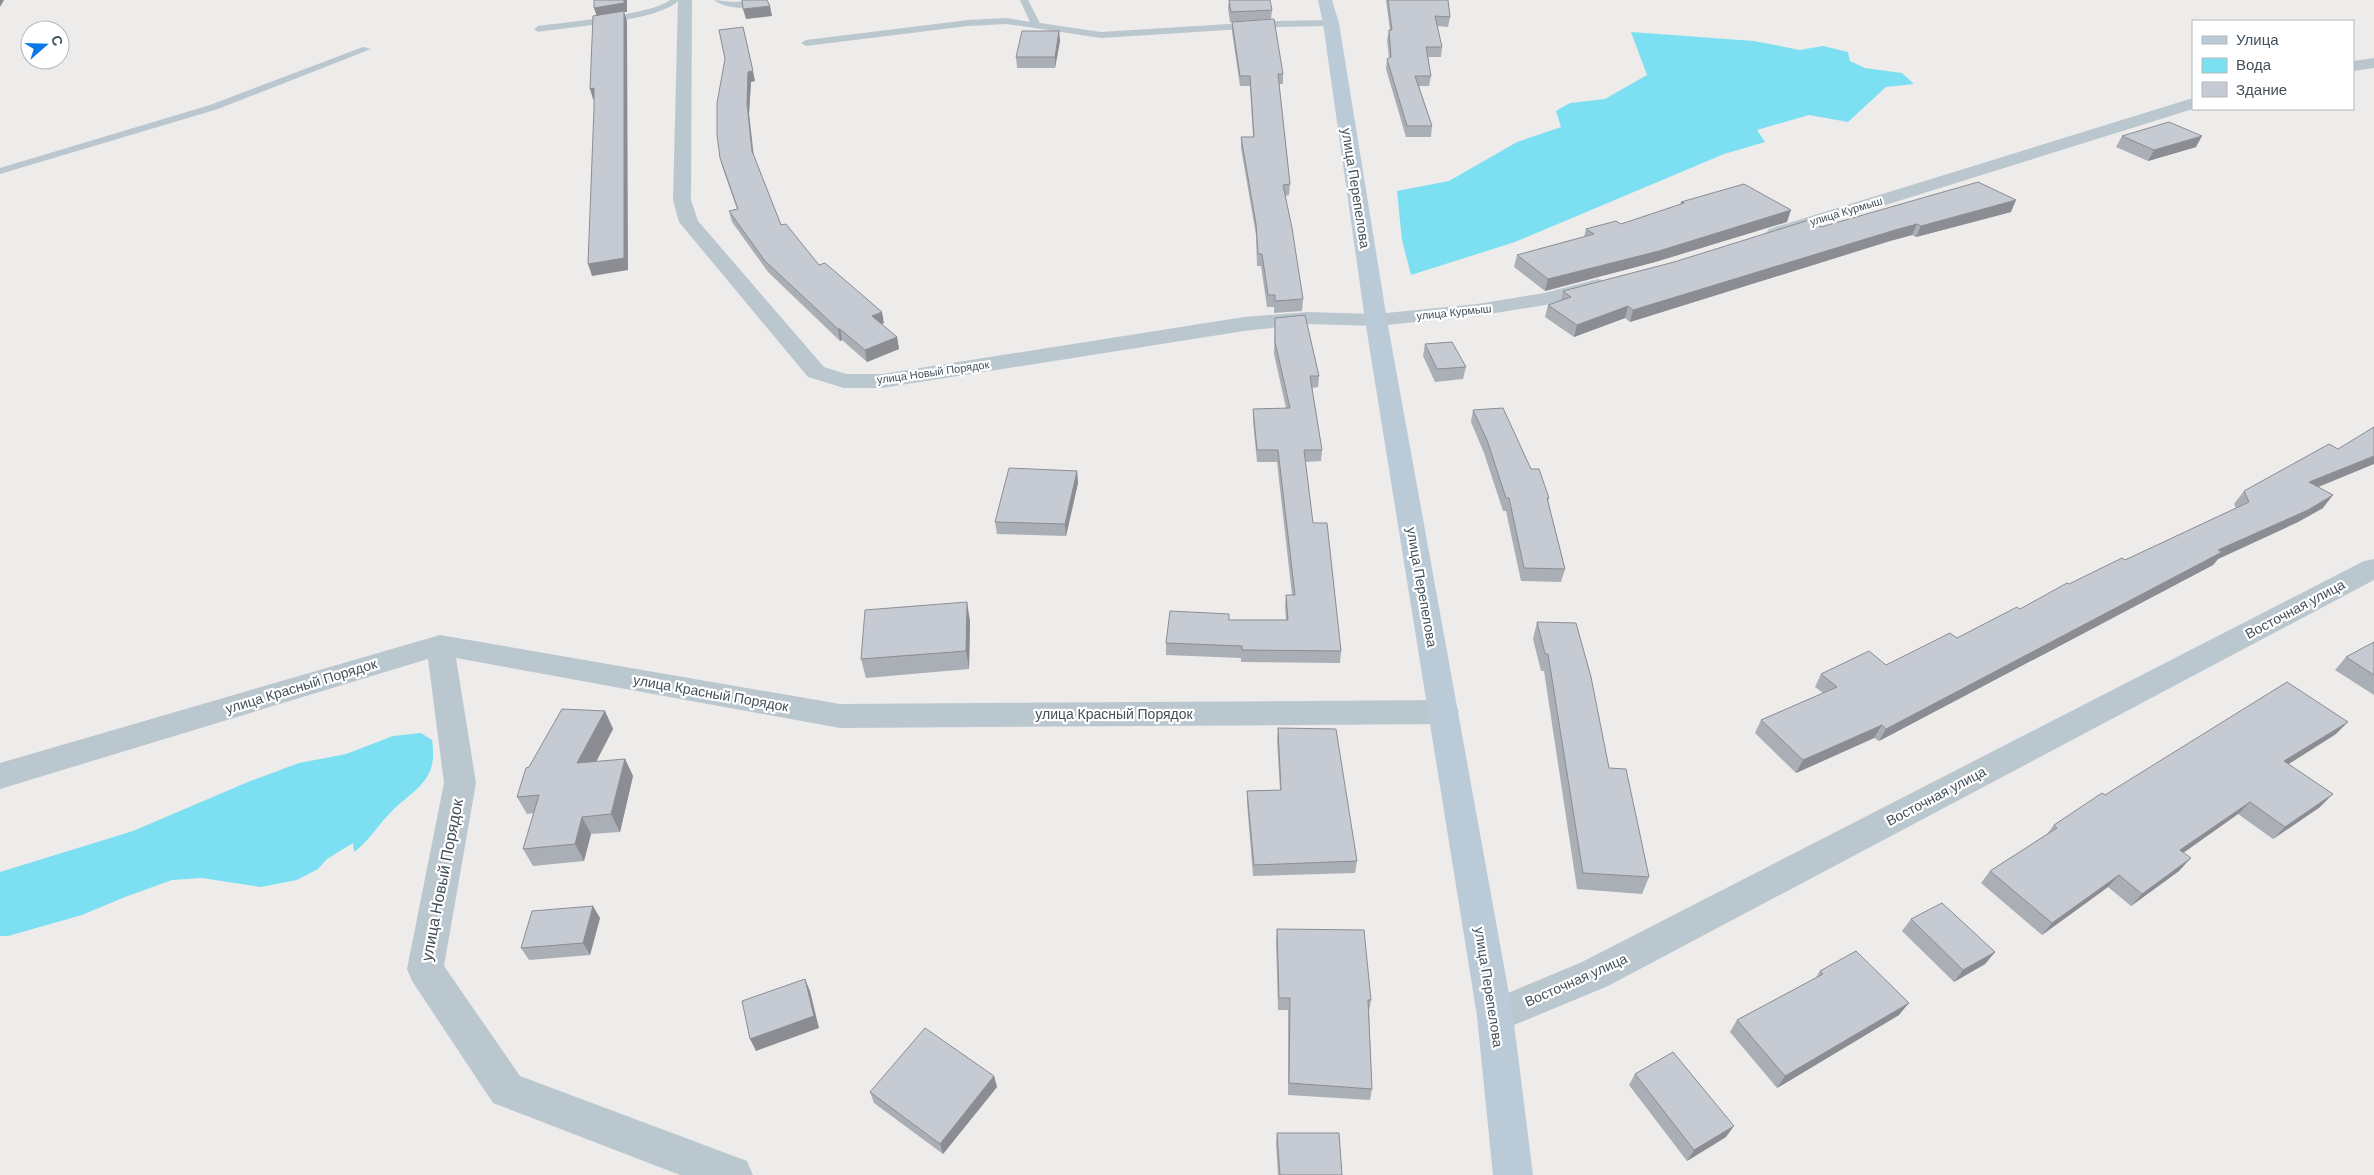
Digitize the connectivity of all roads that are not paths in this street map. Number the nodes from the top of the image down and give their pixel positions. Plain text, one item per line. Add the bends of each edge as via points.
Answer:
1 (675, 0) edge
2 (685, 0) edge
3 (718, 0) edge
4 (1024, 0) edge
5 (759, 2) edge
6 (1328, 12) edge
7 (1037, 26) junction
8 (538, 29) dead end
9 (806, 43) dead end
10 (366, 49) dead end
11 (2374, 63) edge
12 (2354, 66) edge
13 (2192, 103) edge
14 (0, 171) edge
15 (1757, 239) edge
16 (1617, 280) edge
17 (1376, 320) junction
18 (2374, 568) edge
19 (440, 645) junction
20 (1444, 712) junction
21 (0, 776) edge
22 (1495, 1016) junction
23 (733, 1175) edge
24 (1513, 1175) edge

1 - 8 lane via 647,13
2 - 17 street, улица Новый Порядок via 682,200 690,222 816,372 844,380 882,381 1244,324 1306,318
3 - 5 lane via 734,5
4 - 7 lane
6 - 7 lane via 1277,24 1101,35
6 - 17 street, улица Перепелова
7 - 9 lane via 1007,21 968,23
10 - 14 lane via 214,107
11 - 12 street
13 - 15 street, улица Курмыш
16 - 17 street, улица Курмыш via 1545,299 1487,309
17 - 20 street, улица Перепелова
18 - 22 street, Восточная улица via 1595,974
19 - 20 street, улица Красный Порядок via 840,716
19 - 21 street, улица Красный Порядок
19 - 23 street, улица Новый Порядок via 460,783 425,969 508,1090
20 - 22 street, улица Перепелова
22 - 24 street, улица Перепелова

